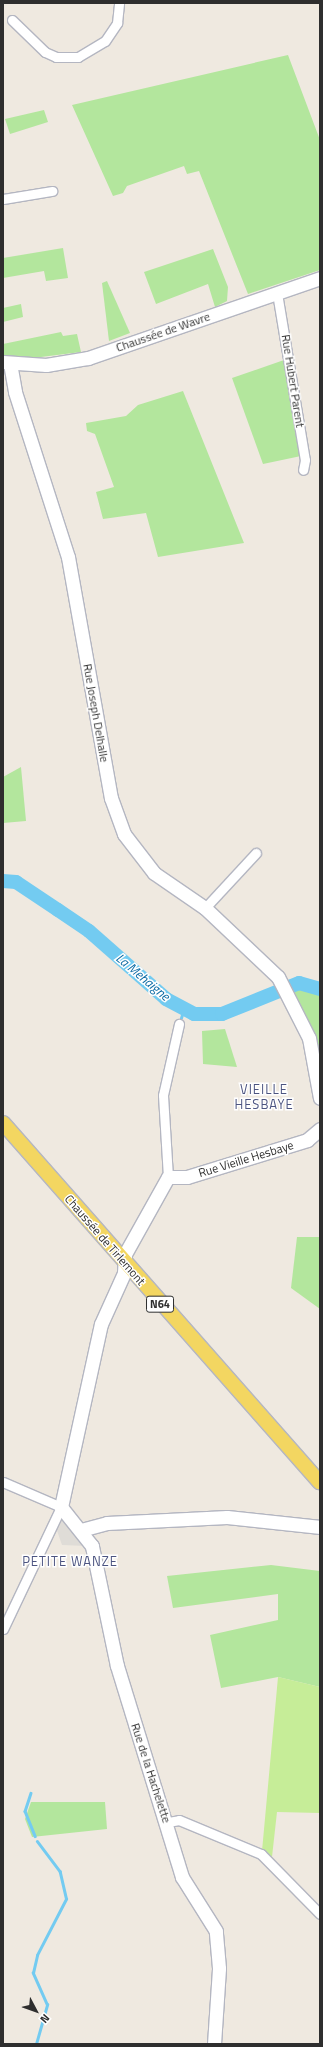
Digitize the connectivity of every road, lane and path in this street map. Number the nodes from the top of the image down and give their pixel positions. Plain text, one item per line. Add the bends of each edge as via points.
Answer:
1 (119, 3) edge
2 (12, 20) dead end
3 (52, 191) dead end
4 (3, 199) edge
5 (320, 278) edge
6 (276, 293) junction
7 (6, 362) edge
8 (29, 365) junction
9 (13, 384) junction
10 (303, 470) dead end
11 (256, 853) dead end
12 (205, 908) junction
13 (179, 1024) dead end
14 (320, 1098) edge
15 (3, 1123) edge
16 (320, 1129) edge
17 (168, 1176) junction
18 (124, 1260) junction
19 (3, 1482) edge
20 (320, 1482) edge
21 (61, 1506) junction
22 (320, 1527) edge
23 (81, 1530) junction
24 (3, 1629) edge
25 (168, 1822) junction
26 (320, 1914) edge
27 (214, 2044) edge

1 - 2 street via 117,23 105,41 78,57 56,57 45,52
3 - 4 street
5 - 6 street, Chaussée de Wavre
6 - 8 street, Chaussée de Wavre via 88,358
6 - 10 street, Rue Hubert Parent via 303,444
7 - 8 street, Chaussée de Wavre
7 - 9 street, Rue Joseph Delhalle
8 - 9 street
9 - 12 street, Rue Joseph Delhalle via 68,557 111,798 124,834 154,873
11 - 12 street
12 - 14 street, Rue Joseph Delhalle via 278,977 309,1038
13 - 17 street via 163,1095
15 - 18 main road, Chaussée de Tirlemont / N64
16 - 17 street, Rue Vieille Hesbaye via 307,1140 188,1177
17 - 18 street
18 - 20 main road, Chaussée de Tirlemont / N64
18 - 21 street via 124,1273 102,1324
19 - 21 street
21 - 23 street, Rue de la Hachelette
21 - 24 street
22 - 23 street via 227,1517 107,1523
23 - 25 street, Rue de la Hachelette via 92,1546 117,1666
25 - 26 street via 179,1820 260,1854
25 - 27 street, Rue de la Hachelette via 182,1877 216,1931 219,1968

